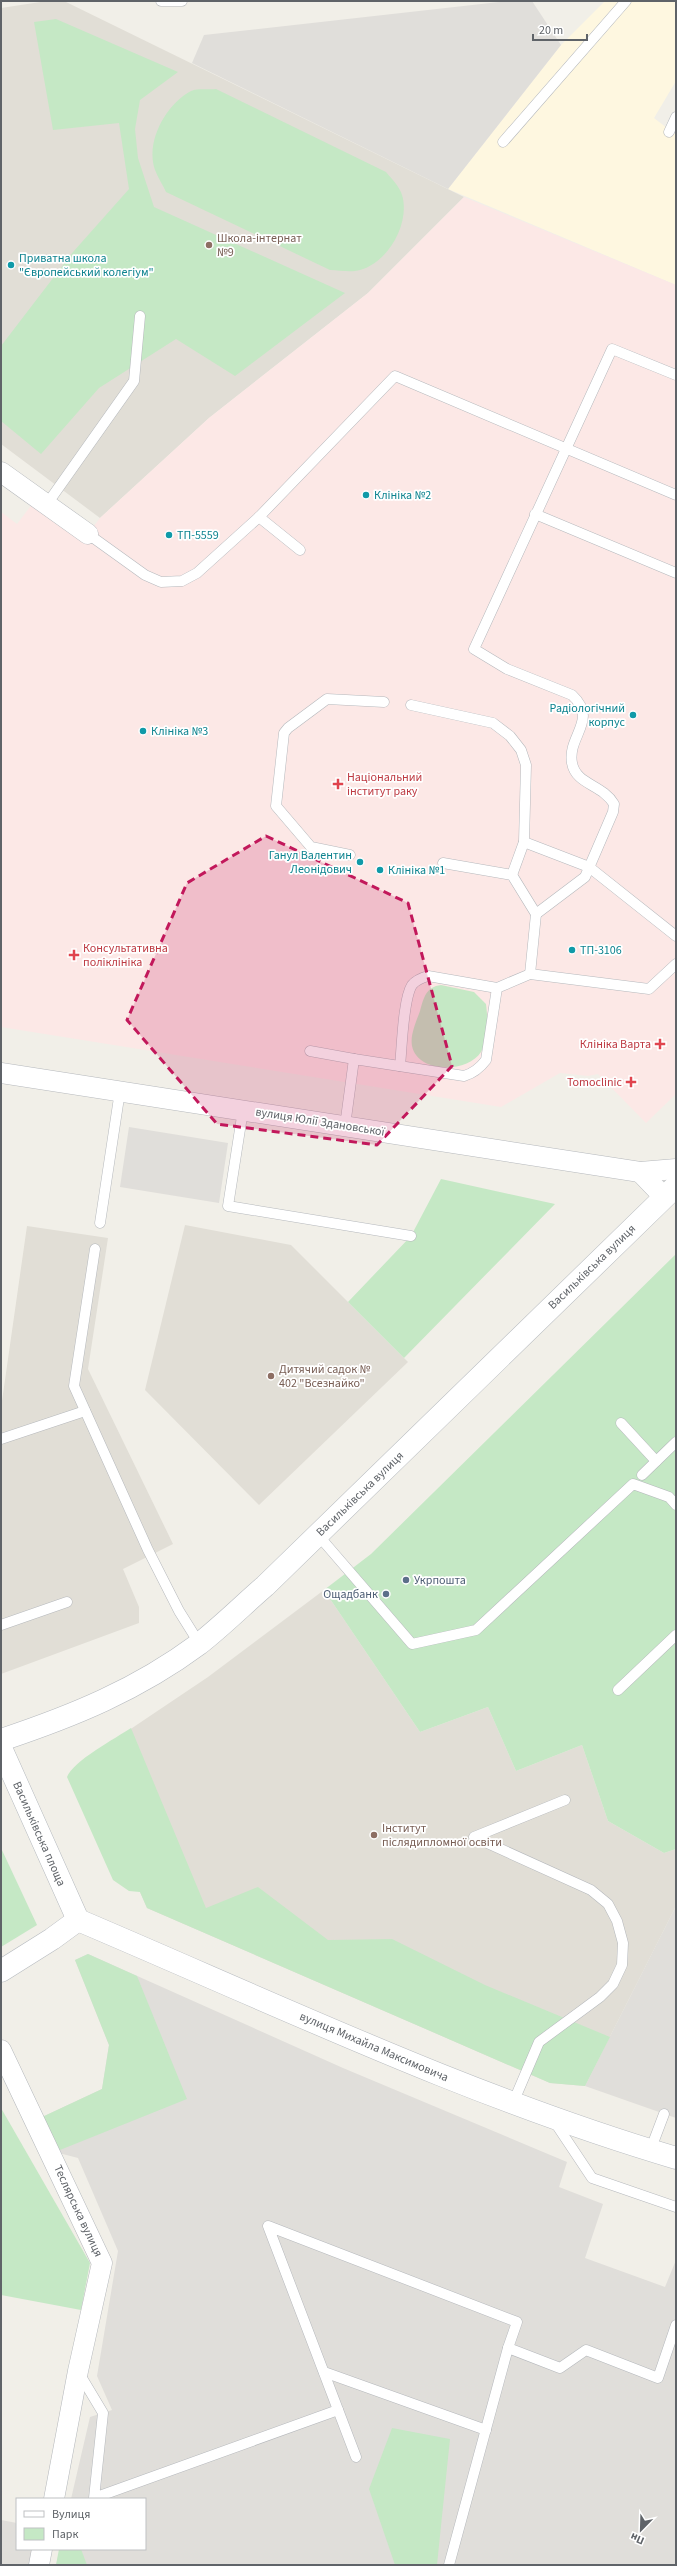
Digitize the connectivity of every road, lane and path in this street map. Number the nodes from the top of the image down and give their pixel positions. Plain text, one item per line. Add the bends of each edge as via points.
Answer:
1 (161, 1) edge
2 (182, 1) edge
3 (626, 1) edge
4 (676, 118) edge
5 (669, 132) dead end
6 (503, 142) dead end
7 (140, 316) dead end
8 (676, 375) edge
9 (566, 450) junction
10 (1, 472) edge
11 (676, 495) edge
12 (47, 504) junction
13 (535, 514) junction
14 (259, 517) junction
15 (88, 534) joint
16 (300, 550) dead end
17 (676, 573) edge
18 (384, 702) dead end
19 (411, 705) dead end
20 (524, 842) junction
21 (350, 855) dead end
22 (444, 863) dead end
23 (590, 867) junction
24 (512, 875) junction
25 (536, 914) junction
26 (676, 936) edge
27 (676, 964) edge
28 (530, 974) junction
29 (497, 988) junction
30 (310, 1051) dead end
31 (354, 1059) junction
32 (400, 1066) junction
33 (1, 1073) edge
34 (120, 1091) junction
35 (243, 1110) junction
36 (345, 1126) junction
37 (676, 1169) edge
38 (640, 1172) junction
39 (672, 1195) edge
40 (100, 1223) dead end
41 (411, 1236) dead end
42 (94, 1249) dead end
43 (85, 1411) junction
44 (621, 1423) dead end
45 (1, 1439) edge
46 (676, 1442) edge
47 (656, 1461) junction
48 (642, 1475) dead end
49 (676, 1504) edge
50 (318, 1535) junction
51 (67, 1602) dead end
52 (1, 1625) edge
53 (676, 1635) edge
54 (199, 1643) junction
55 (618, 1690) dead end
56 (1, 1740) edge
57 (1, 1748) edge
58 (565, 1800) dead end
59 (78, 1920) junction
60 (1, 1971) edge
61 (1, 2050) edge
62 (513, 2103) junction
63 (664, 2114) dead end
64 (552, 2118) junction
65 (650, 2151) junction
66 (676, 2158) edge
67 (676, 2207) edge
68 (676, 2325) edge
69 (508, 2348) junction
70 (78, 2370) junction
71 (324, 2372) junction
72 (338, 2410) junction
73 (486, 2430) junction
74 (356, 2457) dead end
75 (54, 2498) edge
76 (42, 2550) edge
77 (39, 2565) edge
78 (449, 2565) edge

1 - 2 lane
3 - 6 lane
4 - 5 lane
7 - 12 lane via 134,381
8 - 9 lane via 612,349
9 - 11 lane
9 - 13 lane
9 - 14 lane via 395,376
10 - 12 street
12 - 15 street
13 - 17 lane
13 - 23 lane via 474,650 507,668 572,695 583,710 583,721 572,751 571,762 575,774 602,790 614,804
14 - 15 lane via 197,573 182,581 161,582 145,575
14 - 16 lane
18 - 21 lane via 327,699 288,728 284,734 276,806 310,847
19 - 20 lane via 494,723 510,736 521,750 526,765
20 - 23 lane
20 - 24 lane
22 - 24 lane
23 - 25 lane via 585,878
23 - 26 lane
24 - 25 lane
25 - 28 lane
27 - 28 lane via 649,989
28 - 29 lane
29 - 32 lane via 486,1060 481,1067 464,1076
29 - 32 lane via 428,976 420,978 413,984 408,996
30 - 31 lane
31 - 32 lane
31 - 36 lane
33 - 34 street, вулиця Юлії Здановської
34 - 35 street, вулиця Юлії Здановської
34 - 40 lane
35 - 36 street, вулиця Юлії Здановської
35 - 41 lane via 228,1206
36 - 38 street, вулиця Юлії Здановської
37 - 38 street, вулиця Юлії Здановської
38 - 39 street
39 - 50 main road, Васильківська вулиця
42 - 43 lane via 74,1386
43 - 45 lane
43 - 54 lane via 148,1550 179,1611
44 - 47 lane
46 - 47 lane
47 - 48 lane
49 - 50 lane via 669,1497 633,1484 476,1630 412,1644
50 - 54 main road, Васильківська вулиця via 266,1586
51 - 52 lane
53 - 55 lane
54 - 56 main road, Васильківська вулиця via 152,1675 106,1701 66,1718
57 - 59 main road, Васильківська площа
58 - 62 lane via 474,1837 590,1890 608,1904 617,1921 623,1943 622,1965 613,1984 600,1997 539,2042
59 - 60 main road
59 - 62 main road, вулиця Михайла Максимовича via 450,2079
61 - 70 street, Теслярська вулиця via 102,2263
62 - 64 main road, вулиця Михайла Максимовича
63 - 65 lane
64 - 65 main road, вулиця Михайла Максимовича
64 - 67 lane via 592,2178
65 - 66 main road, вулиця Михайла Максимовича
68 - 69 lane via 658,2378 586,2350 560,2368
69 - 71 lane via 517,2322 268,2226
69 - 73 lane
70 - 72 lane via 103,2413 94,2498
70 - 75 street, Теслярська вулиця
71 - 72 lane
71 - 73 lane
72 - 74 lane
73 - 78 lane
76 - 77 street

